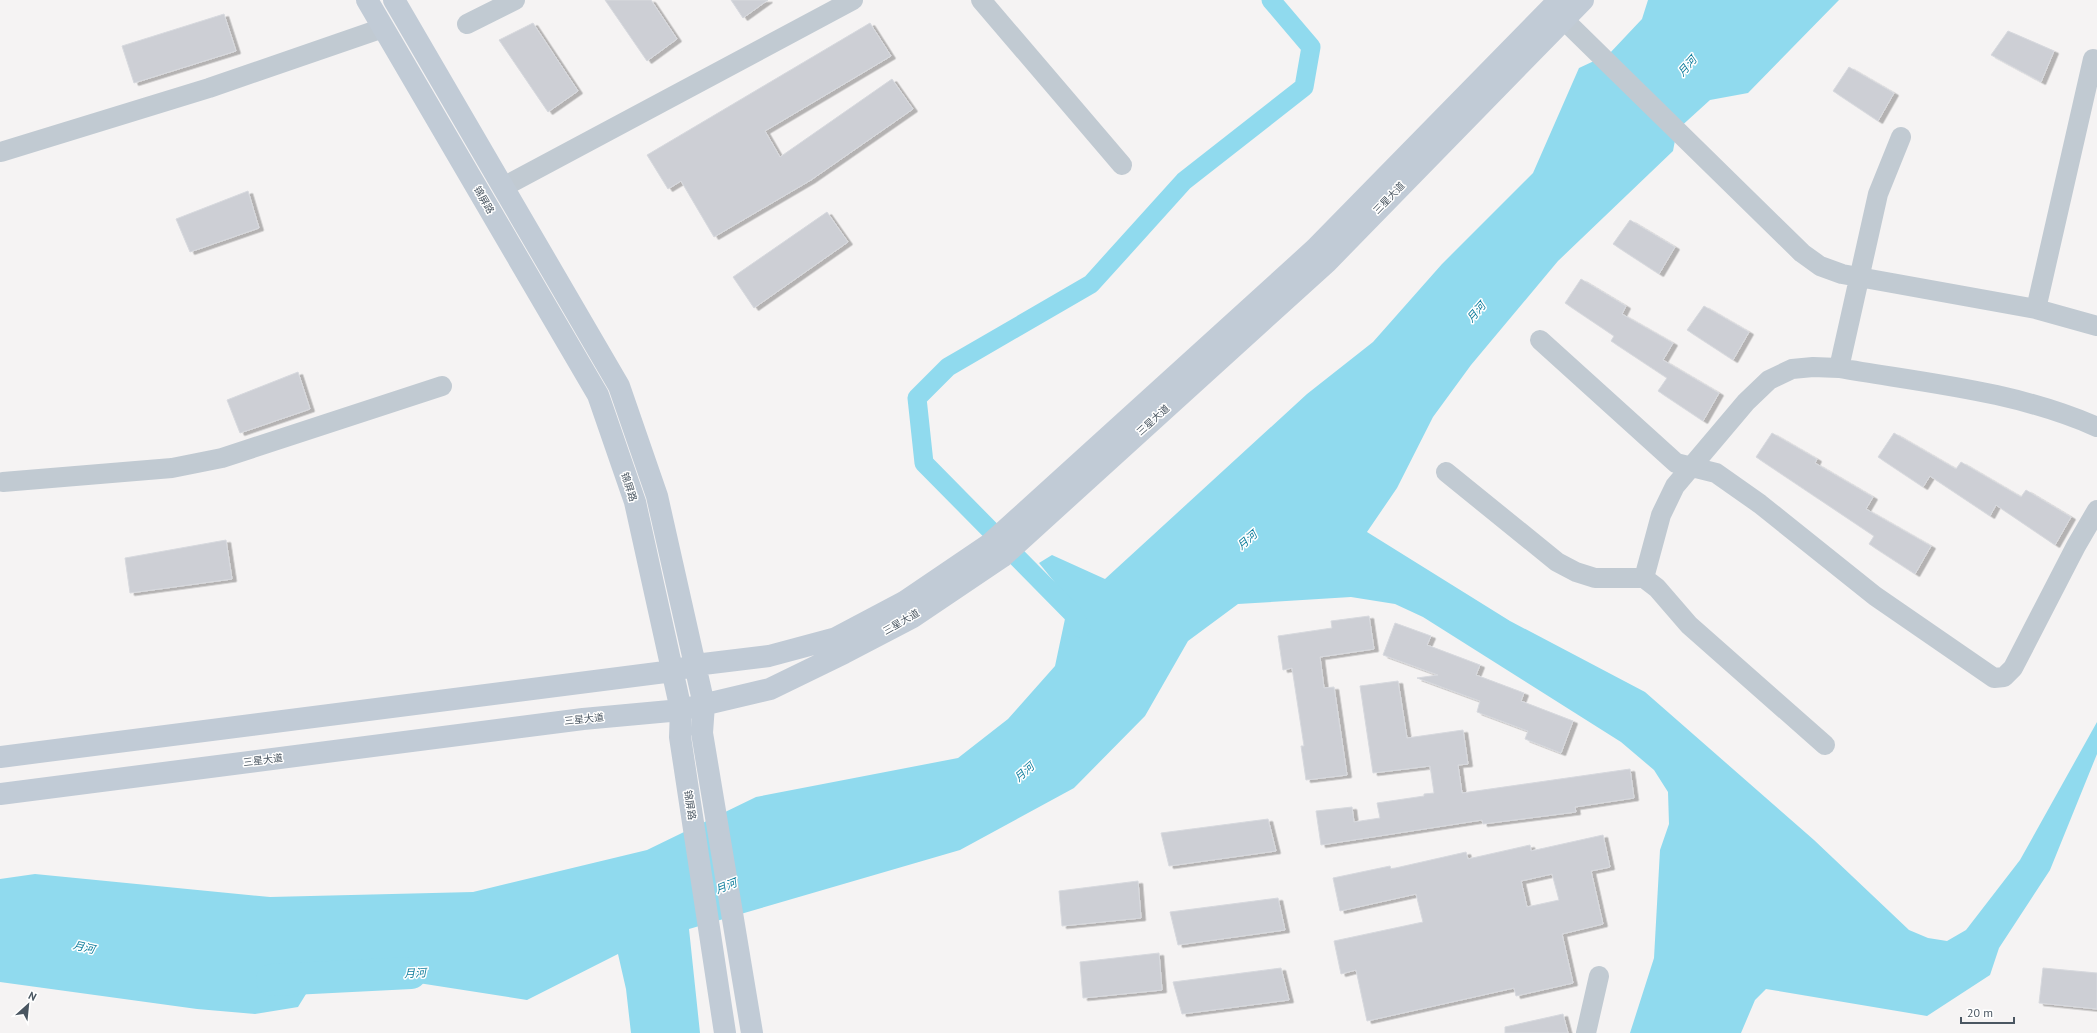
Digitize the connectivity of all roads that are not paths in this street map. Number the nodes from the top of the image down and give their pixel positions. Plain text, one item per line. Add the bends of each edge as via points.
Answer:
1 (367, 0) edge
2 (394, 0) edge
3 (515, 0) edge
4 (853, 0) edge
5 (981, 0) edge
6 (1583, 0) edge
7 (1558, 9) edge
8 (467, 24) dead end
9 (383, 28) junction
10 (2093, 59) dead end
11 (1901, 137) dead end
12 (1, 152) edge
13 (1122, 164) dead end
14 (503, 187) junction
15 (1859, 277) junction
16 (2036, 309) junction
17 (2097, 326) edge
18 (1540, 340) dead end
19 (1839, 368) junction
20 (442, 386) dead end
21 (2097, 427) edge
22 (1691, 467) junction
23 (1446, 472) dead end
24 (3, 482) dead end
25 (2097, 510) edge
26 (991, 553) junction
27 (1644, 578) junction
28 (695, 665) junction
29 (673, 671) junction
30 (704, 705) junction
31 (681, 710) junction
32 (1825, 746) dead end
33 (0, 757) edge
34 (0, 794) edge
35 (1599, 976) dead end
36 (725, 1033) edge
37 (752, 1033) edge
38 (1586, 1033) edge

1 - 9 street, 锦屏路
2 - 14 street
3 - 8 street
4 - 14 street
5 - 13 street
6 - 7 street, 三星大道
7 - 15 street via 1595,49 1802,253 1820,266
7 - 26 street, 三星大道 via 1315,249
9 - 12 street via 208,88
9 - 29 street, 锦屏路 via 598,395 635,502
10 - 16 street
11 - 15 street via 1878,194
14 - 28 street via 619,386 657,496
15 - 16 street
15 - 19 street
16 - 17 street
18 - 22 street via 1676,463
19 - 21 street via 2030,402
19 - 22 street via 1813,366 1792,369 1769,380 1746,402
20 - 24 street via 222,458 172,468
22 - 25 street via 1716,473 1760,504 1875,596 1994,678 2004,677 2013,668
22 - 27 street via 1675,486 1661,515
23 - 27 street via 1556,562 1595,578
26 - 28 street, 三星大道 via 836,638 769,656
26 - 30 street, 三星大道 via 913,617 770,689
27 - 32 street via 1657,588 1689,625
28 - 29 street, 三星大道
28 - 30 street
29 - 31 street, 锦屏路
29 - 33 street, 三星大道
30 - 31 street, 三星大道
30 - 37 street via 702,733
31 - 34 street, 三星大道 via 583,719
31 - 36 street, 锦屏路 via 680,737
35 - 38 street

